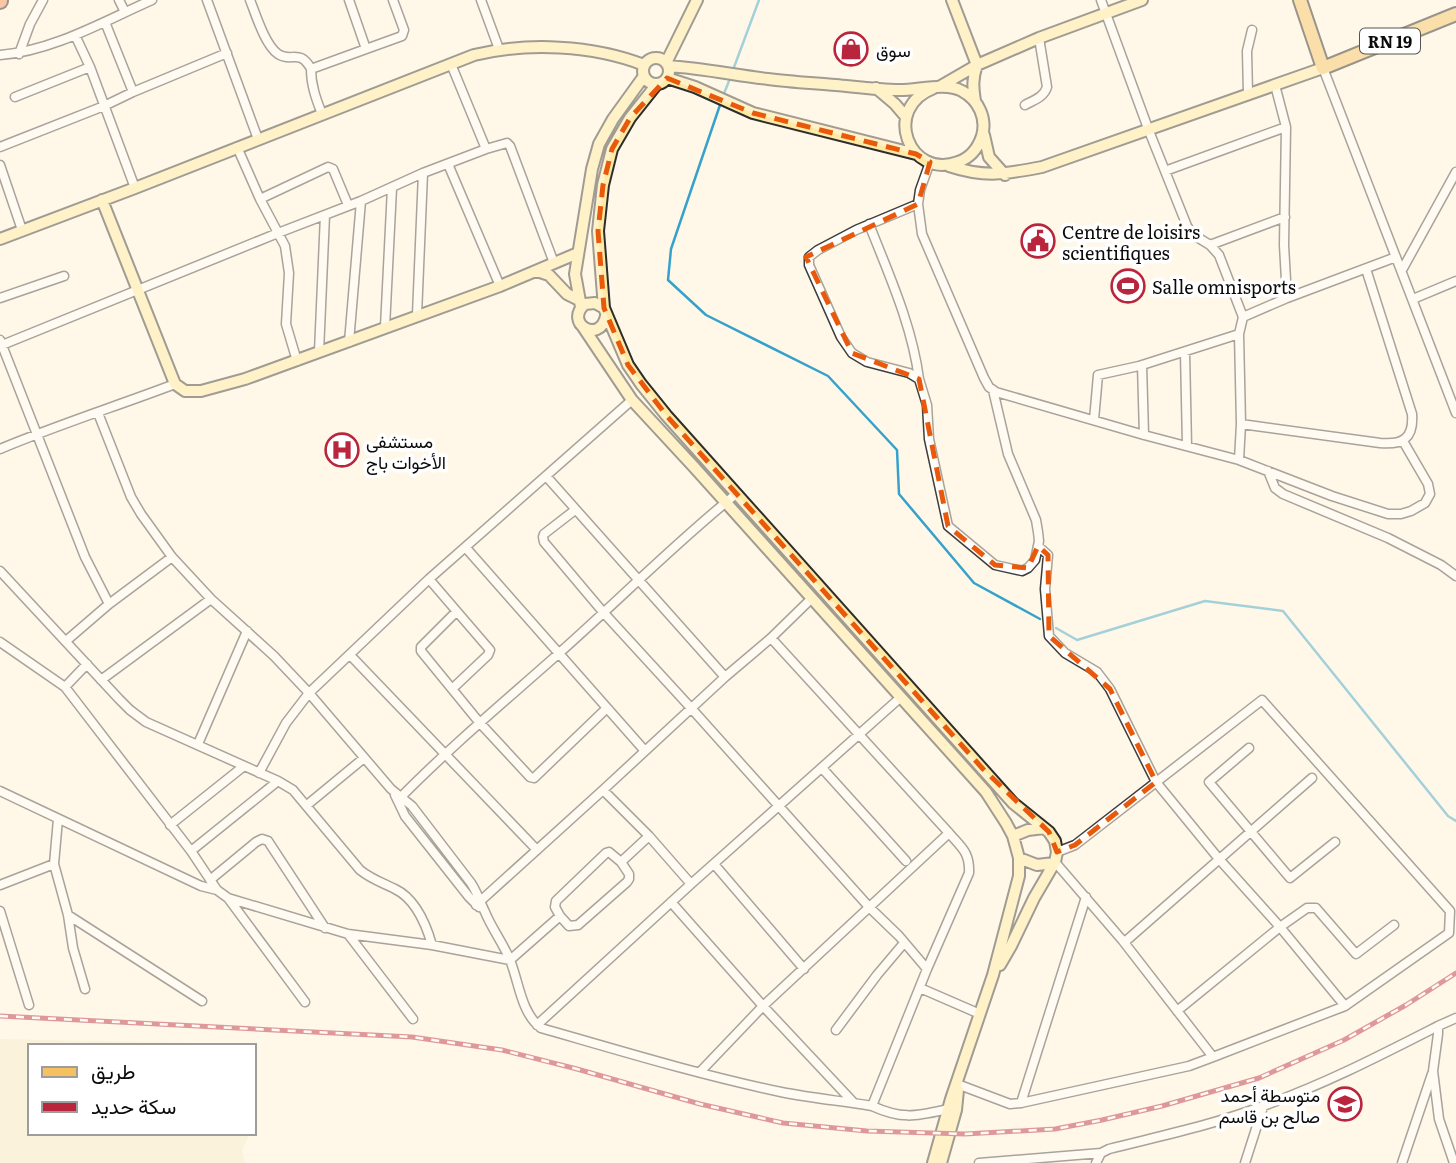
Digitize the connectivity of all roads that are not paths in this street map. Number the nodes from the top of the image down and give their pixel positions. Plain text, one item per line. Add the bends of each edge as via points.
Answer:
1 (43, 0) edge
2 (120, 0) edge
3 (152, 0) edge
4 (207, 0) edge
5 (250, 0) edge
6 (349, 0) edge
7 (393, 0) edge
8 (481, 0) edge
9 (697, 0) edge
10 (952, 0) edge
11 (1101, 0) edge
12 (1142, 0) edge
13 (1300, 0) edge
14 (125, 12) junction
15 (1107, 14) junction
16 (1456, 14) edge
17 (105, 22) junction
18 (1252, 30) dead end
19 (75, 35) junction
20 (1039, 38) junction
21 (366, 49) junction
22 (499, 49) junction
23 (227, 53) junction
24 (19, 54) junction
25 (0, 55) edge
26 (451, 64) junction
27 (977, 65) junction
28 (90, 67) junction
29 (1323, 68) junction
30 (311, 69) junction
31 (644, 70) junction
32 (664, 73) junction
33 (1275, 85) junction
34 (937, 88) junction
35 (876, 89) junction
36 (134, 92) junction
37 (1248, 94) junction
38 (15, 97) dead end
39 (975, 101) junction
40 (1026, 105) dead end
41 (104, 106) junction
42 (322, 114) junction
43 (906, 117) junction
44 (1286, 127) junction
45 (983, 131) junction
46 (1149, 131) junction
47 (258, 139) junction
48 (0, 147) edge
49 (237, 147) junction
50 (486, 149) junction
51 (916, 154) junction
52 (930, 162) junction
53 (0, 164) edge
54 (448, 164) junction
55 (947, 165) junction
56 (1165, 171) junction
57 (1456, 172) edge
58 (423, 173) junction
59 (1005, 175) junction
60 (135, 188) junction
61 (392, 188) junction
62 (260, 199) junction
63 (102, 200) junction
64 (361, 201) junction
65 (918, 204) junction
66 (348, 205) junction
67 (325, 215) junction
68 (1285, 217) junction
69 (869, 224) junction
70 (22, 230) junction
71 (278, 233) junction
72 (0, 239) edge
73 (1210, 245) junction
74 (578, 253) junction
75 (1396, 257) junction
76 (554, 263) junction
77 (1366, 270) junction
78 (1402, 270) junction
79 (537, 271) junction
80 (64, 276) dead end
81 (1456, 281) edge
82 (500, 286) junction
83 (138, 290) junction
84 (0, 298) edge
85 (1287, 298) junction
86 (1413, 299) junction
87 (580, 303) junction
88 (605, 312) junction
89 (417, 315) junction
90 (1242, 317) junction
91 (385, 327) junction
92 (583, 327) junction
93 (1239, 334) junction
94 (1, 342) edge
95 (349, 342) junction
96 (319, 352) junction
97 (1185, 352) junction
98 (297, 360) junction
99 (1142, 365) junction
100 (919, 379) junction
101 (175, 384) junction
102 (993, 390) junction
103 (632, 400) junction
104 (98, 413) junction
105 (1456, 413) edge
106 (1094, 420) junction
107 (1241, 424) junction
108 (37, 433) junction
109 (1144, 435) junction
110 (1403, 441) junction
111 (1187, 446) junction
112 (0, 449) edge
113 (1239, 460) junction
114 (1268, 471) junction
115 (546, 476) junction
116 (736, 494) junction
117 (726, 502) junction
118 (575, 510) junction
119 (1038, 546) junction
120 (466, 548) junction
121 (172, 557) junction
122 (0, 571) edge
123 (1456, 576) edge
124 (429, 579) junction
125 (640, 579) junction
126 (812, 598) junction
127 (211, 599) junction
128 (109, 604) junction
129 (456, 612) junction
130 (603, 612) junction
131 (247, 631) junction
132 (771, 638) junction
133 (66, 641) junction
134 (0, 642) edge
135 (350, 654) junction
136 (559, 654) junction
137 (86, 664) junction
138 (725, 677) junction
139 (101, 680) junction
140 (65, 687) junction
141 (452, 690) junction
142 (309, 694) junction
143 (901, 697) junction
144 (607, 708) junction
145 (691, 708) junction
146 (479, 722) junction
147 (859, 733) junction
148 (198, 744) junction
149 (1249, 748) dead end
150 (645, 751) junction
151 (445, 753) junction
152 (365, 758) junction
153 (244, 766) junction
154 (822, 768) junction
155 (258, 773) junction
156 (1312, 778) dead end
157 (278, 781) junction
158 (1156, 782) junction
159 (603, 790) junction
160 (0, 791) edge
161 (399, 799) junction
162 (307, 805) junction
163 (779, 806) junction
164 (58, 819) junction
165 (170, 825) junction
166 (1044, 828) junction
167 (1251, 831) junction
168 (949, 833) junction
169 (649, 836) junction
170 (1013, 836) junction
171 (1335, 842) dead end
172 (537, 850) junction
173 (191, 851) junction
174 (1019, 858) junction
175 (1056, 859) junction
176 (1219, 859) junction
177 (906, 861) dead end
178 (621, 862) junction
179 (54, 864) junction
180 (714, 864) junction
181 (210, 880) junction
182 (691, 884) junction
183 (0, 885) edge
184 (217, 890) junction
185 (1086, 897) junction
186 (228, 898) junction
187 (671, 902) junction
188 (478, 903) junction
189 (870, 908) junction
190 (0, 911) edge
191 (68, 915) junction
192 (560, 916) junction
193 (1394, 925) dead end
194 (1280, 927) junction
195 (325, 928) junction
196 (348, 934) junction
197 (1122, 941) junction
198 (904, 943) junction
199 (432, 945) junction
200 (510, 960) junction
201 (804, 969) junction
202 (927, 970) junction
203 (993, 975) junction
204 (920, 988) junction
205 (85, 989) dead end
206 (202, 1001) dead end
207 (305, 1002) dead end
208 (29, 1005) dead end
209 (763, 1006) junction
210 (1345, 1006) junction
211 (1177, 1010) junction
212 (980, 1014) junction
213 (1456, 1018) edge
214 (413, 1019) dead end
215 (537, 1025) junction
216 (1438, 1026) junction
217 (836, 1030) dead end
218 (1213, 1057) junction
219 (1433, 1071) junction
220 (700, 1072) junction
221 (957, 1084) junction
222 (853, 1102) junction
223 (1021, 1103) junction
224 (872, 1106) junction
225 (1263, 1107) junction
226 (948, 1109) junction
227 (1101, 1153) junction
228 (933, 1163) edge
229 (941, 1163) edge
230 (979, 1163) edge
231 (1096, 1163) edge
232 (1245, 1163) edge
233 (1402, 1163) edge
234 (1454, 1163) edge

1 - 24 street
2 - 14 street
3 - 14 street
4 - 23 street
5 - 30 street via 276,52 305,59
6 - 21 street
7 - 21 street via 402,36
8 - 22 street
9 - 32 main road
10 - 27 main road
11 - 15 street
12 - 15 main road
13 - 29 main road
14 - 17 street
15 - 20 main road
15 - 46 street
16 - 29 main road, RN 19
17 - 19 street
17 - 36 street
18 - 37 street via 1247,51
19 - 24 street
19 - 28 street
20 - 27 main road
20 - 40 street via 1047,87 1041,97
21 - 30 street
22 - 26 main road
22 - 31 main road via 552,47 626,57
23 - 36 street
23 - 47 street
24 - 25 street
26 - 42 main road
26 - 50 street
27 - 34 main road
27 - 39 main road
28 - 38 street
28 - 41 street
29 - 33 main road
29 - 75 street
30 - 42 street
31 - 32 main road via 649,82
31 - 32 main road via 654,58
31 - 74 main road via 600,144
32 - 35 main road via 687,67
32 - 51 main road via 753,113
32 - 88 main road via 612,149 603,185 598,230
33 - 37 main road
33 - 44 street
34 - 35 main road
34 - 39 main road via 955,88
34 - 43 main road via 919,96
35 - 43 main road
36 - 41 street
37 - 46 main road
39 - 45 main road
41 - 48 street
41 - 60 street
42 - 47 main road
43 - 51 main road via 905,133
44 - 56 street
44 - 68 street
45 - 55 main road via 971,155
45 - 59 main road via 989,157
46 - 56 street
46 - 59 main road
47 - 49 main road
49 - 60 main road
49 - 62 street
50 - 54 street
50 - 76 street via 510,146
51 - 52 main road
52 - 55 main road
52 - 65 street
53 - 70 street
54 - 58 street
54 - 82 street
55 - 59 main road
56 - 73 street via 1187,226
57 - 78 street
58 - 61 street
58 - 89 street
60 - 63 main road
61 - 64 street
61 - 91 street
62 - 66 street via 328,167
62 - 71 street
63 - 70 main road
63 - 83 main road
64 - 66 street
64 - 95 street
65 - 69 street
65 - 102 street via 922,234
66 - 67 street
67 - 71 street
67 - 96 street
68 - 73 street
68 - 85 street
69 - 100 street via 906,320
69 - 100 street via 813,253 810,265 852,353
70 - 72 main road
71 - 83 street
71 - 98 street via 289,272 286,324
73 - 90 street via 1219,255
74 - 76 main road
74 - 87 main road via 575,274
75 - 77 street
75 - 78 street
76 - 79 main road
77 - 85 street
77 - 110 street via 1409,400 1412,426
78 - 86 street
79 - 82 main road
79 - 87 main road via 549,275
80 - 84 street
81 - 86 street
82 - 89 main road
83 - 94 street
83 - 101 main road
85 - 90 street
86 - 105 street
87 - 88 main road via 595,303
87 - 92 main road via 578,316
88 - 92 main road via 603,325 596,330
88 - 116 main road via 640,384
89 - 91 main road
90 - 93 street
91 - 95 main road
92 - 103 main road
93 - 97 street
93 - 107 street
94 - 108 street
95 - 96 main road
96 - 98 main road
97 - 99 street
97 - 111 street
98 - 101 main road via 201,391 185,391
99 - 106 street via 1098,375
99 - 109 street
100 - 119 street via 948,526 996,565 1016,571 1031,565
101 - 104 street
102 - 106 street
102 - 119 street via 1008,454 1036,520
103 - 115 street
103 - 117 main road
104 - 108 street
104 - 121 street via 131,497
106 - 109 street
107 - 110 street via 1380,443
107 - 113 street
108 - 112 street
108 - 128 street via 85,557
109 - 111 street
110 - 114 street via 1430,494 1425,503 1401,514 1332,496
111 - 113 street
113 - 114 street
114 - 123 street via 1283,494 1388,538
115 - 118 street
115 - 120 street
116 - 117 street
116 - 166 main road via 1013,803
117 - 125 street
117 - 126 main road
118 - 125 street
118 - 130 street via 544,534 543,540
119 - 158 street via 1048,555 1049,636 1065,653 1097,672
120 - 124 street
120 - 136 street
121 - 127 street
121 - 128 street
122 - 133 street
124 - 129 street
124 - 135 street
125 - 130 street
125 - 138 street
126 - 132 street
126 - 143 main road
127 - 131 street
127 - 139 street
128 - 133 street
129 - 141 street via 420,649
129 - 141 street via 490,651
130 - 136 street
130 - 145 street
131 - 142 street
131 - 148 street
132 - 138 street
132 - 147 street
133 - 137 street
134 - 140 street
135 - 142 street
135 - 151 street
136 - 144 street
136 - 146 street
137 - 139 street
137 - 140 street
138 - 145 street
139 - 148 street via 139,717
140 - 165 street
141 - 146 street
142 - 152 street
142 - 155 street via 286,723
143 - 147 street
143 - 170 main road via 986,792
144 - 146 street via 532,778
144 - 150 street
145 - 150 street
145 - 163 street
146 - 151 street
147 - 154 street
147 - 168 street
148 - 153 street
149 - 167 street via 1209,782
150 - 159 street
151 - 161 street
151 - 172 street
152 - 161 street
152 - 162 street
153 - 155 street
153 - 165 street
154 - 163 street
154 - 177 street
155 - 157 street
156 - 167 street
157 - 162 street
157 - 173 street
158 - 175 street
158 - 176 street
158 - 210 street via 1262,700 1450,911 1449,933
159 - 169 street
159 - 172 street
160 - 164 street
161 - 188 street via 412,806 439,839 471,883
162 - 199 street via 360,870 406,895
163 - 180 street
163 - 189 street
164 - 179 street
164 - 184 street
165 - 173 street
166 - 170 main road
166 - 175 main road via 1055,841
167 - 171 street via 1290,878
167 - 176 street
168 - 189 street
168 - 202 street via 967,854 969,873
169 - 178 street
169 - 182 street
170 - 174 main road
172 - 188 street
173 - 181 street
174 - 175 main road via 1037,865
174 - 203 main road via 1019,876
175 - 185 street
175 - 203 main road
176 - 194 street
176 - 197 street
178 - 192 street via 606,853 556,901
178 - 192 street via 629,874 627,882 578,925 569,926
179 - 183 street
179 - 191 street
180 - 182 street
180 - 201 street
181 - 184 street
181 - 195 street via 265,839
182 - 187 street
184 - 186 street
185 - 197 street
185 - 223 street
186 - 195 street
186 - 207 street
187 - 209 street
187 - 215 street
188 - 200 street
189 - 198 street
189 - 201 street
190 - 208 street
191 - 205 street
191 - 206 street
192 - 200 street
193 - 194 street via 1356,954 1316,908 1307,908
194 - 210 street
194 - 211 street
195 - 196 street
196 - 199 street
196 - 214 street
197 - 211 street
198 - 202 street
198 - 217 street
199 - 200 street
200 - 215 street
201 - 209 street
202 - 204 street
203 - 212 main road
204 - 212 street
204 - 224 street
209 - 220 street
209 - 222 street
210 - 218 street
211 - 218 street
212 - 221 main road
213 - 216 street
215 - 220 street
216 - 219 street
216 - 225 street
218 - 223 street
219 - 233 street
219 - 234 street via 1439,1119
220 - 222 street via 784,1093
221 - 223 street via 1010,1104
221 - 226 main road
221 - 229 main road via 956,1110
222 - 224 street
224 - 226 street via 909,1116
225 - 227 street
225 - 232 street
226 - 228 main road
227 - 230 street
227 - 231 street

